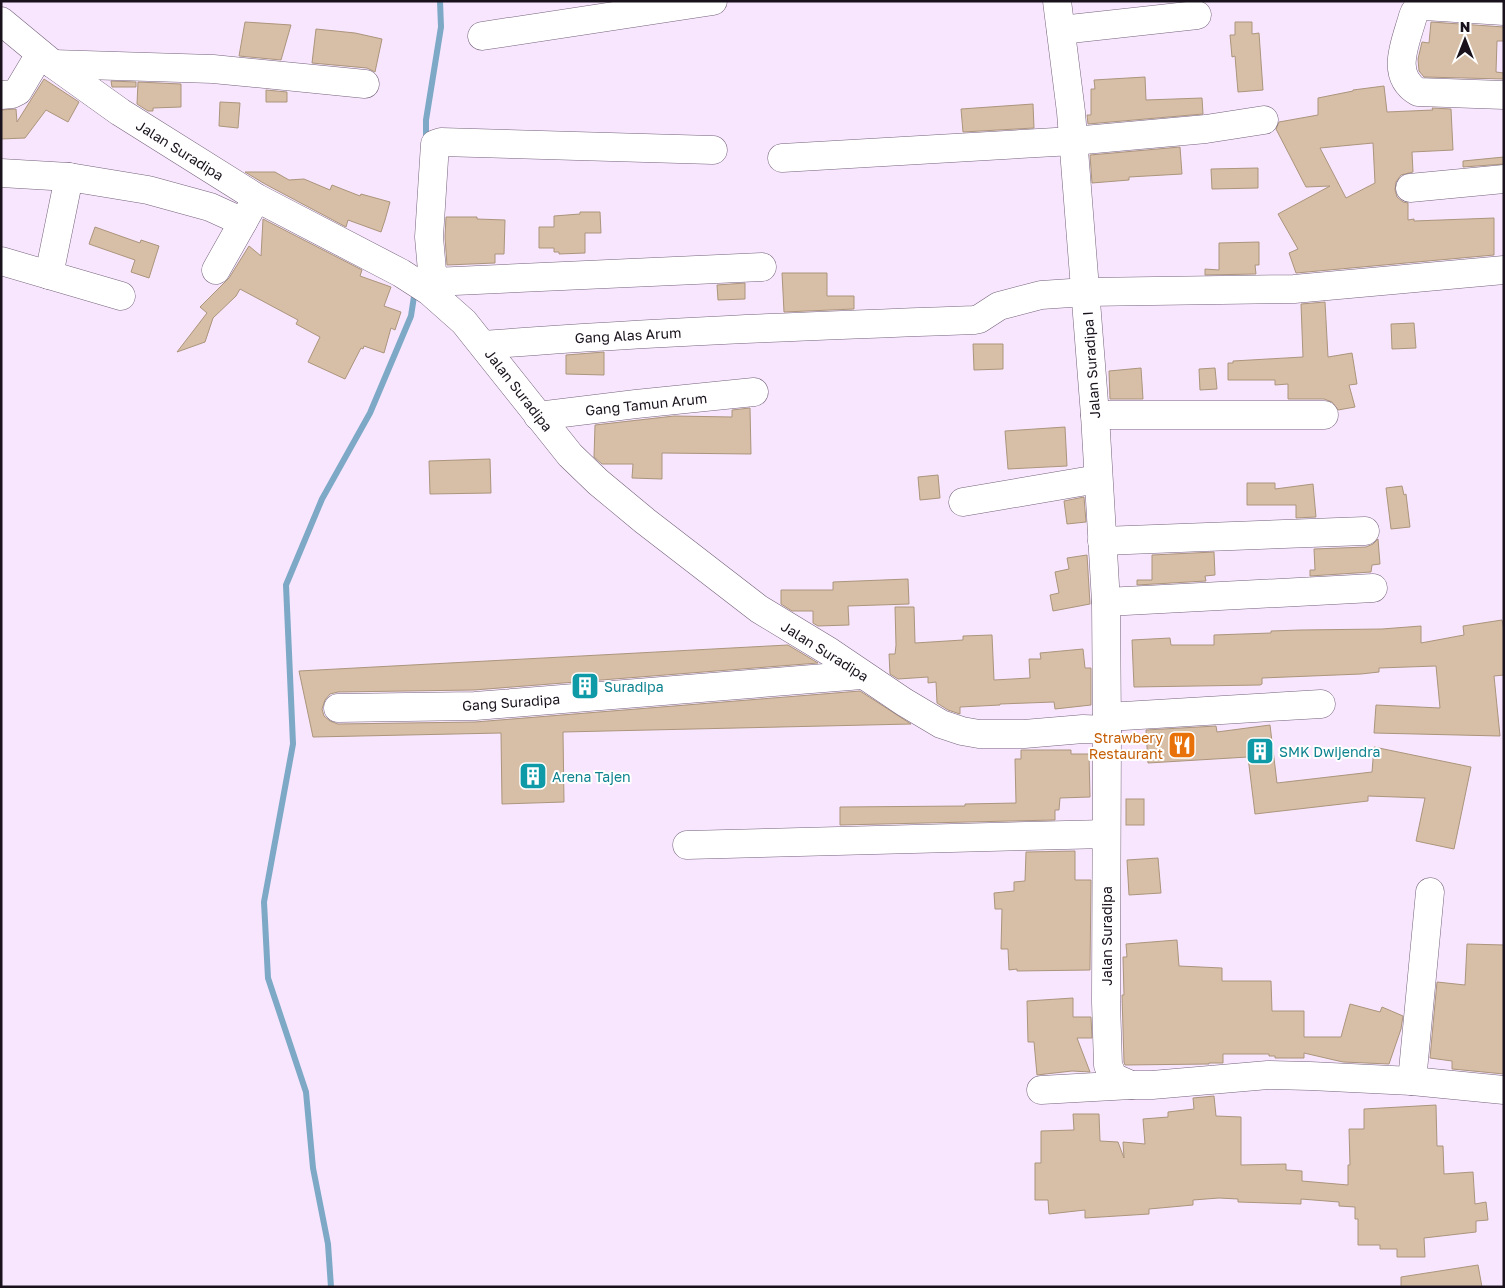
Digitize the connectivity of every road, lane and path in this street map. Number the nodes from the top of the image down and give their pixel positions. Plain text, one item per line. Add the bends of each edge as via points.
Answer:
1 (713, 1) edge
2 (1057, 1) edge
3 (1504, 11) edge
4 (1197, 16) dead end
5 (2, 23) edge
6 (1061, 30) junction
7 (482, 36) dead end
8 (46, 59) junction
9 (365, 84) dead end
10 (1, 95) edge
11 (1493, 95) edge
12 (1264, 120) dead end
13 (1073, 141) junction
14 (713, 150) dead end
15 (782, 158) dead end
16 (1, 173) edge
17 (69, 177) junction
18 (1504, 179) edge
19 (1410, 188) dead end
20 (256, 198) junction
21 (243, 222) junction
22 (1, 261) edge
23 (762, 267) dead end
24 (216, 270) dead end
25 (1504, 270) edge
26 (49, 274) junction
27 (433, 288) junction
28 (1086, 292) junction
29 (121, 296) dead end
30 (483, 344) junction
31 (754, 392) dead end
32 (1095, 415) junction
33 (1324, 415) dead end
34 (538, 416) junction
35 (1098, 479) junction
36 (963, 502) dead end
37 (1365, 531) dead end
38 (1102, 541) junction
39 (1373, 588) dead end
40 (1106, 602) junction
41 (862, 675) junction
42 (1321, 704) dead end
43 (338, 708) dead end
44 (1107, 724) junction
45 (1106, 834) junction
46 (687, 845) dead end
47 (1430, 892) dead end
48 (1412, 1081) junction
49 (1131, 1085) junction
50 (1041, 1090) dead end
51 (1504, 1090) edge

1 - 7 street
2 - 6 street, Jalan Suradipa I
3 - 11 street via 1424,6 1415,10 1400,64 1404,80 1420,93
4 - 6 street
5 - 8 street, Jalan Suradipa
6 - 13 street, Jalan Suradipa I
8 - 9 street via 213,69
8 - 10 street via 18,90
8 - 20 street, Jalan Suradipa via 120,112
12 - 13 street via 1206,129
13 - 15 street
13 - 28 street, Jalan Suradipa I
14 - 27 street via 435,144 429,237
16 - 17 street
17 - 21 street via 148,190 210,207
17 - 26 street
18 - 19 street
20 - 21 street
20 - 27 street, Jalan Suradipa
21 - 24 street
22 - 26 street
23 - 27 street
25 - 28 street, Gang Alas Arum via 1294,289
26 - 29 street
27 - 30 street, Jalan Suradipa
28 - 30 street, Gang Alas Arum via 1016,300 974,320 606,335
28 - 32 street, Jalan Suradipa I
30 - 34 street, Jalan Suradipa
31 - 34 street, Gang Tamun Arum
32 - 33 street
32 - 35 street, Jalan Suradipa I
34 - 41 street, Jalan Suradipa via 570,455 644,521 759,609
35 - 36 street
35 - 38 street, Jalan Suradipa I
37 - 38 street
38 - 40 street, Jalan Suradipa I
39 - 40 street
40 - 44 street, Jalan Suradipa I
41 - 43 street, Gang Suradipa via 475,706
41 - 44 street, Jalan Suradipa via 941,724 962,731 996,734
42 - 44 street
44 - 45 street, Jalan Suradipa
45 - 46 street
45 - 49 street, Jalan Suradipa via 1108,1066 1113,1077
47 - 48 street
48 - 49 street via 1268,1075
48 - 51 street
49 - 50 street

